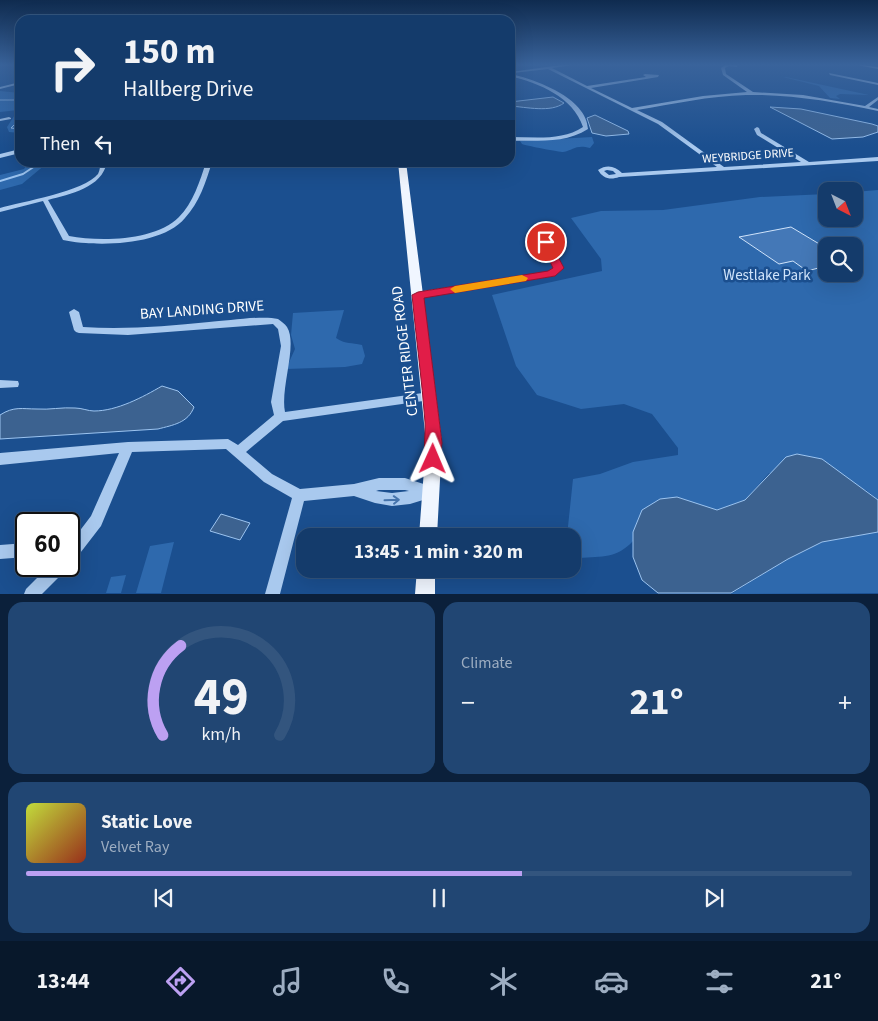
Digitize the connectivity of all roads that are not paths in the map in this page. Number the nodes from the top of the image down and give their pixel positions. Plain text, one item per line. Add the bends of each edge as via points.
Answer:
1 (553, 92) edge
2 (596, 92) edge
3 (750, 92) edge
4 (753, 94) junction
5 (878, 98) edge
6 (866, 107) junction
7 (632, 109) junction
8 (878, 110) edge
9 (9, 118) dead end
10 (0, 120) edge
11 (757, 128) dead end
12 (515, 139) edge
13 (15, 152) edge
14 (0, 156) edge
15 (878, 159) edge
16 (807, 163) junction
17 (102, 167) edge
18 (209, 167) edge
19 (403, 167) edge
20 (722, 170) junction
21 (619, 175) dead end
22 (44, 198) junction
23 (0, 210) edge
24 (539, 228) dead end
25 (418, 295) junction
26 (74, 312) dead end
27 (0, 384) edge
28 (14, 384) dead end
29 (430, 396) junction
30 (280, 417) junction
31 (128, 447) junction
32 (239, 451) junction
33 (0, 459) edge
34 (431, 492) junction
35 (299, 495) junction
36 (429, 528) edge
37 (80, 540) edge
38 (15, 551) edge
39 (0, 552) edge
40 (49, 577) edge
41 (426, 578) edge
42 (31, 594) edge
43 (272, 594) edge
44 (425, 594) edge

1 - 12 street via 569,100 586,128 574,135
2 - 7 street
3 - 4 street
4 - 6 street
4 - 7 street via 728,94
5 - 6 street
6 - 8 street
7 - 20 street via 660,123
9 - 10 street
11 - 16 street via 759,134
13 - 14 street
15 - 16 street, WEYBRIDGE DRIVE
16 - 20 street, WEYBRIDGE DRIVE
17 - 22 street via 100,175 89,182
18 - 22 street via 182,219 144,236 94,241 66,238
19 - 25 main road, CENTER RIDGE ROAD
20 - 21 street, WEYBRIDGE DRIVE
22 - 23 street
24 - 25 street via 559,268 551,274
25 - 29 main road, CENTER RIDGE ROAD
26 - 30 street, BAY LANDING DRIVE via 80,330 111,334 275,321 283,328 286,346 277,402
27 - 28 street
29 - 30 street
29 - 34 main road, CENTER RIDGE ROAD via 434,443
30 - 32 street
31 - 32 street via 218,443 228,444
31 - 33 street
31 - 37 street via 96,521
32 - 35 street via 268,478
34 - 35 street via 407,499 381,500 354,490
34 - 36 main road, CENTER RIDGE ROAD
35 - 43 street
38 - 39 street
40 - 42 street
41 - 44 main road

